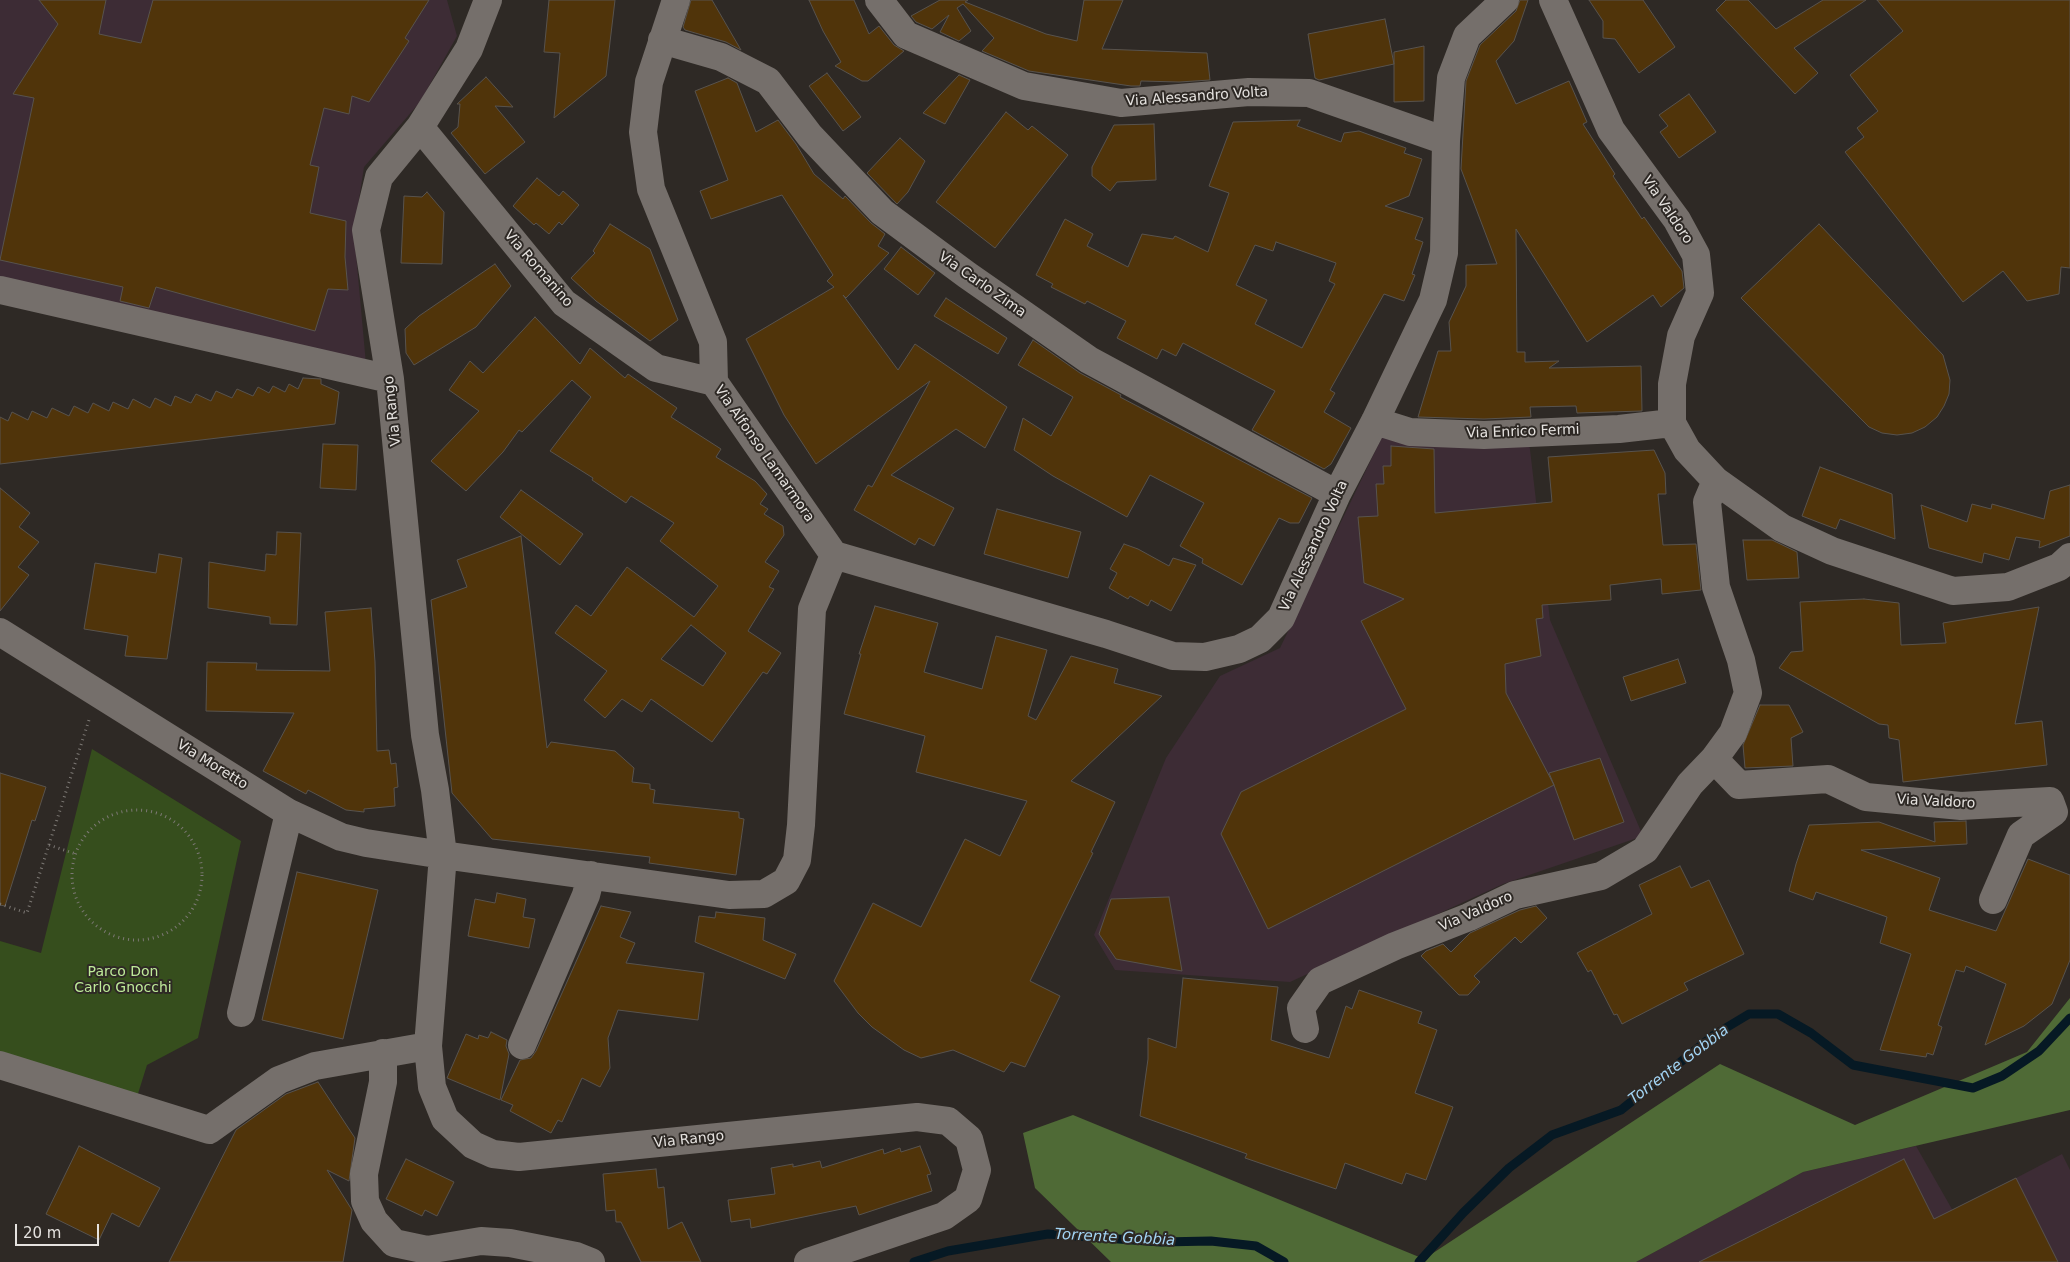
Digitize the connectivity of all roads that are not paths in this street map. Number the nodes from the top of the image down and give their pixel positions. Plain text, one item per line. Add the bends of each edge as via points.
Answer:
1 (676, 0) edge
2 (879, 0) edge
3 (1505, 0) edge
4 (1553, 0) edge
5 (484, 2) edge
6 (662, 40) junction
7 (420, 127) junction
8 (1446, 141) junction
9 (0, 290) edge
10 (390, 379) junction
11 (714, 382) junction
12 (1376, 421) junction
13 (1672, 424) junction
14 (1716, 481) junction
15 (1337, 494) junction
16 (834, 555) junction
17 (2070, 557) edge
18 (0, 632) edge
19 (1714, 759) junction
20 (289, 813) junction
21 (443, 855) junction
22 (591, 875) junction
23 (1993, 900) dead end
24 (241, 1013) dead end
25 (1305, 1029) dead end
26 (522, 1044) dead end
27 (428, 1046) junction
28 (383, 1053) junction
29 (0, 1066) edge
30 (591, 1262) edge
31 (808, 1262) edge

1 - 6 street, Via Alfonso Lamarmora
2 - 8 street, Via Alessandro Volta via 906,35 1024,86 1121,103 1249,92 1309,93
3 - 8 street, Via Alessandro Volta via 1467,36 1451,78
4 - 13 street, Via Valdoro via 1611,130 1677,220 1696,255 1700,293 1681,336 1672,384
5 - 7 street, Via Rango via 469,49
6 - 11 street, Via Alfonso Lamarmora via 649,82 643,132 648,170 651,189 714,342
6 - 15 street, Via Carlo Zima via 721,57 768,81 810,136 882,212 1089,360
7 - 10 street, Via Rango via 378,178 366,230
7 - 11 street, Via Romanino via 564,303 656,368
8 - 12 street, Via Alessandro Volta via 1444,253 1433,300
9 - 10 street
10 - 21 street, Via Rango via 425,735
11 - 16 street, Via Alfonso Lamarmora
12 - 13 street, Via Enrico Fermi via 1410,432 1484,435
12 - 15 street, Via Alessandro Volta
13 - 14 street, Via Valdoro via 1687,450
14 - 17 street, Via Valdoro via 1782,528 1824,547 1953,591 2008,588 2059,568
14 - 19 street, Via Valdoro via 1707,502 1716,587 1741,660 1748,693 1733,733
15 - 16 street, Via Alessandro Volta via 1281,618 1260,639 1239,649 1205,657 1172,656
16 - 22 street via 812,609 801,825 797,860 786,881 764,894 729,895
18 - 20 street, Via Moretto
19 - 23 street, Via Valdoro via 1738,784 1828,779 1866,797 1961,806 2050,801 2054,812 2020,835
19 - 25 street, Via Valdoro via 1690,784 1645,850 1601,876 1515,894 1320,981 1301,1008
20 - 21 street, Via Moretto via 341,837
20 - 24 street
21 - 22 street
21 - 27 street, Via Rango
22 - 26 street via 586,894
27 - 28 street
27 - 31 street, Via Rango via 432,1087 445,1119 473,1145 492,1154 519,1157 917,1117 948,1121 969,1139 977,1170 968,1199 944,1216
28 - 29 street via 315,1066 278,1080 209,1130
28 - 30 street via 383,1082 364,1174 365,1201 374,1221 394,1244 427,1250 481,1241 576,1256

